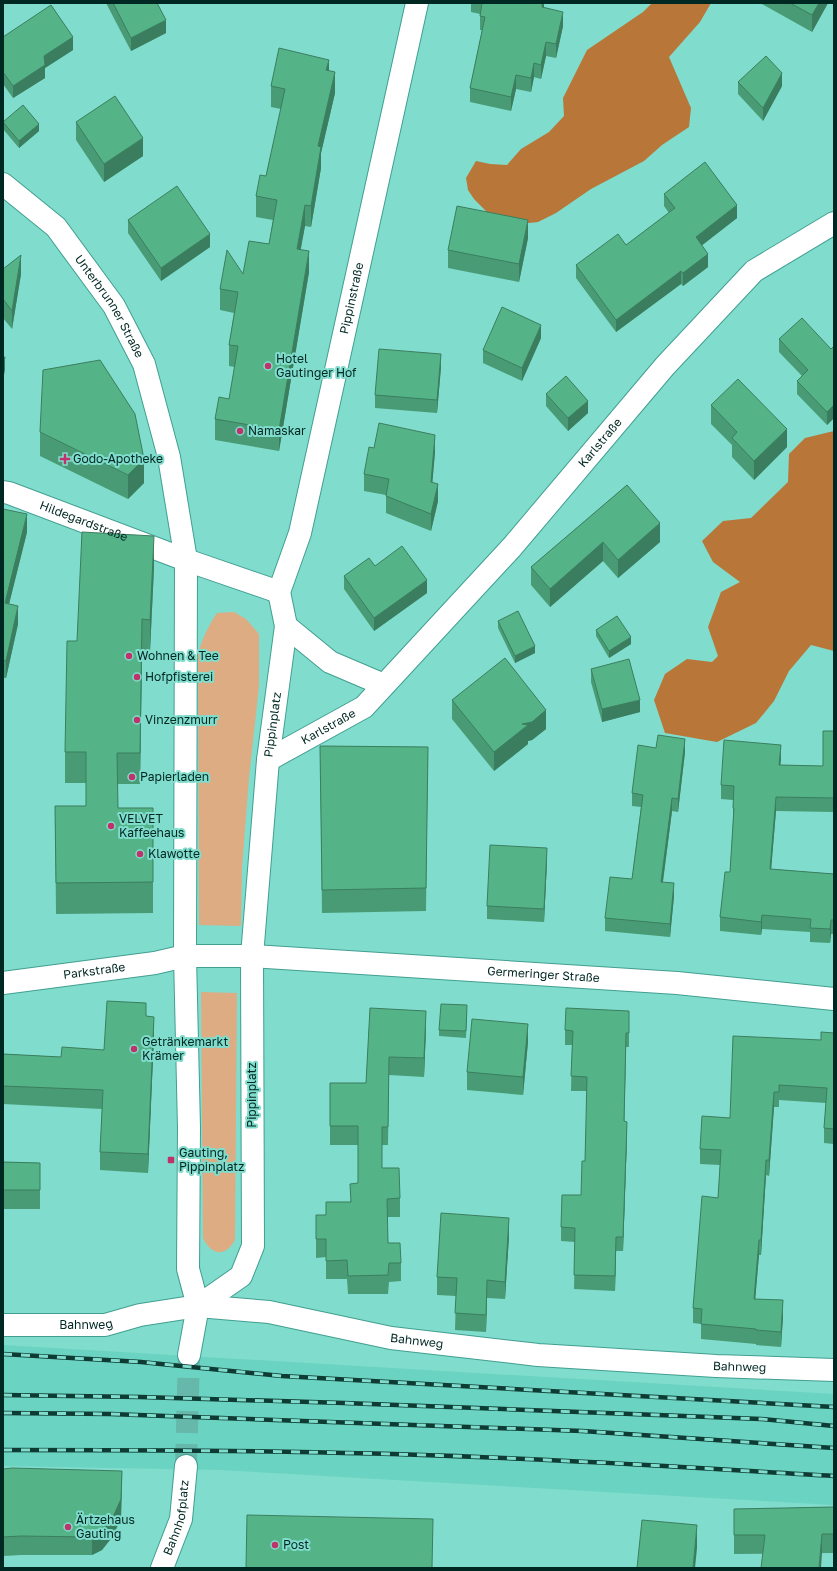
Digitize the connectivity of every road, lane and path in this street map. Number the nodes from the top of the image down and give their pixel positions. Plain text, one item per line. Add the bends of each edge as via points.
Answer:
1 (416, 3) edge
2 (3, 184) edge
3 (834, 223) edge
4 (3, 492) edge
5 (186, 560) junction
6 (279, 592) junction
7 (286, 626) junction
8 (384, 685) junction
9 (268, 760) junction
10 (185, 956) junction
11 (252, 956) junction
12 (3, 983) edge
13 (834, 999) edge
14 (198, 1306) junction
15 (3, 1325) edge
16 (189, 1355) tunnel mouth
17 (834, 1370) edge
18 (186, 1466) tunnel mouth
19 (162, 1568) edge

1 - 6 street, Pippinstraße via 300,533
2 - 5 street, Unterbrunner Straße via 56,227 114,306 144,364 169,457
3 - 8 street, Karlstraße via 754,271 665,366 512,547
4 - 5 street, Hildegardstraße
5 - 6 street
5 - 10 street
6 - 7 street, Pippinplatz
7 - 8 street via 330,662
7 - 9 street, Pippinplatz
8 - 9 street, Karlstraße via 364,707
9 - 11 street, Pippinplatz
10 - 11 street
10 - 12 street, Parkstraße via 155,963
10 - 14 street via 189,1128 188,1269
11 - 13 street, Germeringer Straße via 677,983
11 - 14 street, Pippinplatz via 253,1246 241,1276
14 - 15 street, Bahnweg via 140,1315 105,1325
14 - 16 street
14 - 17 street, Bahnweg via 269,1312 391,1338 538,1355
18 - 19 street, Bahnhofplatz via 181,1519

